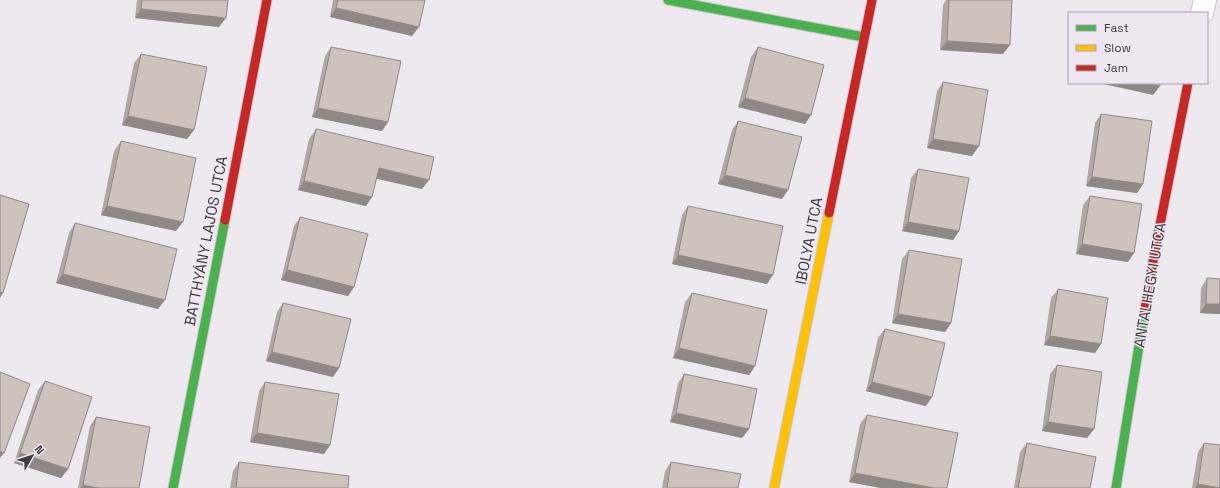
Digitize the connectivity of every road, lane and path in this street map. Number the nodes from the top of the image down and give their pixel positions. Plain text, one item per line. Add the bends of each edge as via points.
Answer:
1 (267, 0) edge
2 (668, 0) edge
3 (872, 0) edge
4 (1205, 0) edge
5 (1202, 12) edge
6 (864, 37) junction
7 (1188, 84) edge
8 (172, 488) edge
9 (774, 488) edge
10 (1116, 488) edge

1 - 8 street, BATTHYÁNY LAJOS UTCA
2 - 6 street
3 - 6 street, IBOLYA UTCA
4 - 5 street
6 - 9 street, IBOLYA UTCA
7 - 10 street, ANTALHEGYI UTCA via 1154,255

